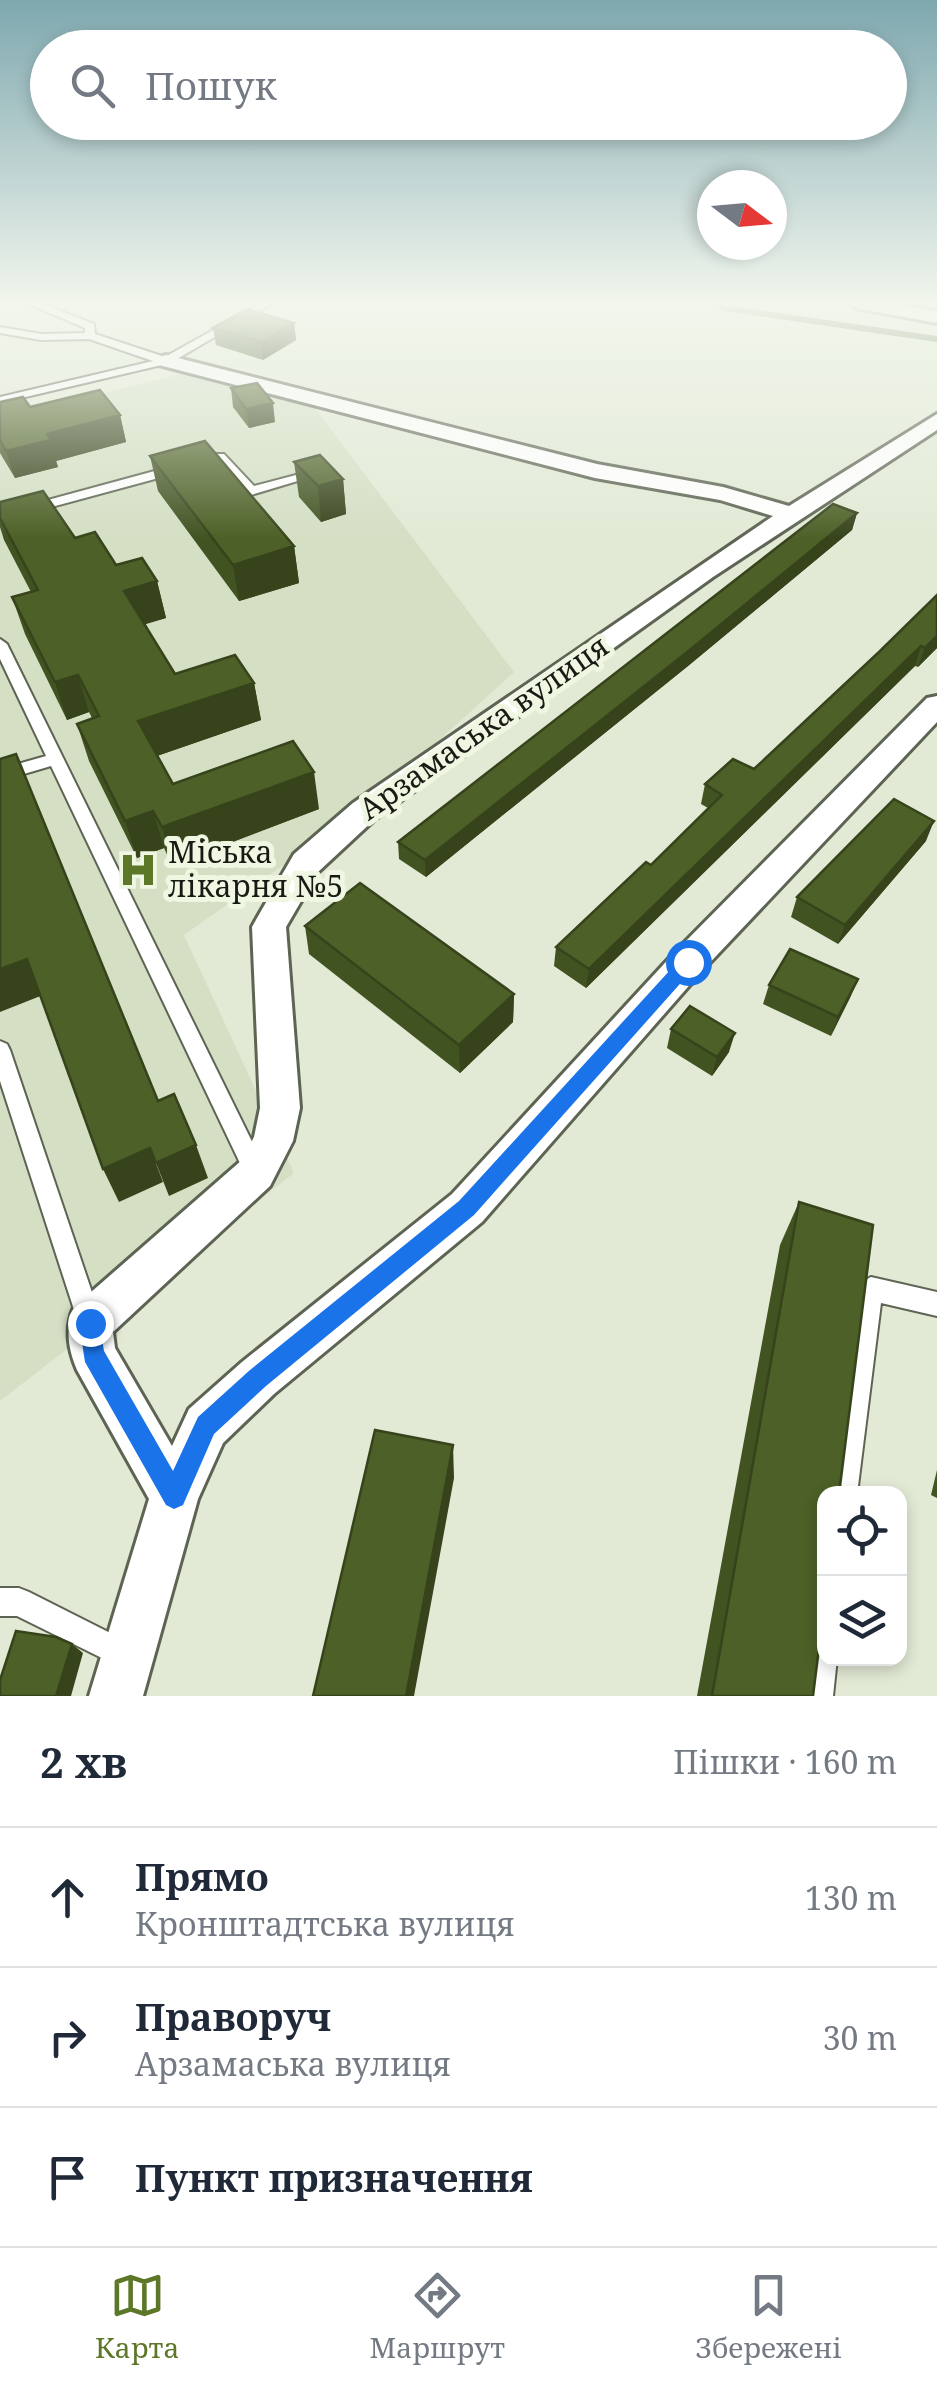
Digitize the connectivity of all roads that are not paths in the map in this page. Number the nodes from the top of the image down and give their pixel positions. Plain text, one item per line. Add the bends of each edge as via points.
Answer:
1 (80, 381) edge
2 (239, 381) edge
3 (0, 400) edge
4 (937, 420) edge
5 (315, 474) edge
6 (792, 514) junction
7 (0, 517) edge
8 (0, 644) edge
9 (937, 705) edge
10 (56, 759) junction
11 (0, 775) edge
12 (0, 1050) edge
13 (256, 1173) junction
14 (937, 1304) edge
15 (90, 1323) junction
16 (845, 1486) edge
17 (174, 1496) junction
18 (0, 1602) edge
19 (822, 1666) edge
20 (122, 1677) edge
21 (818, 1696) edge

1 - 3 lane
2 - 6 street
4 - 6 street, Арзамаська вулиця
5 - 7 lane via 251,492 220,457
6 - 13 street, Арзамаська вулиця via 364,811 306,862 269,928 280,1108 274,1141
8 - 10 lane
9 - 17 street via 688,962 467,1208 206,1426
10 - 11 lane
10 - 13 lane
12 - 15 lane
13 - 15 street, Арзамаська вулиця
14 - 16 lane via 870,1289
15 - 17 street via 93,1354
17 - 20 street
18 - 20 lane via 19,1602
19 - 21 lane

